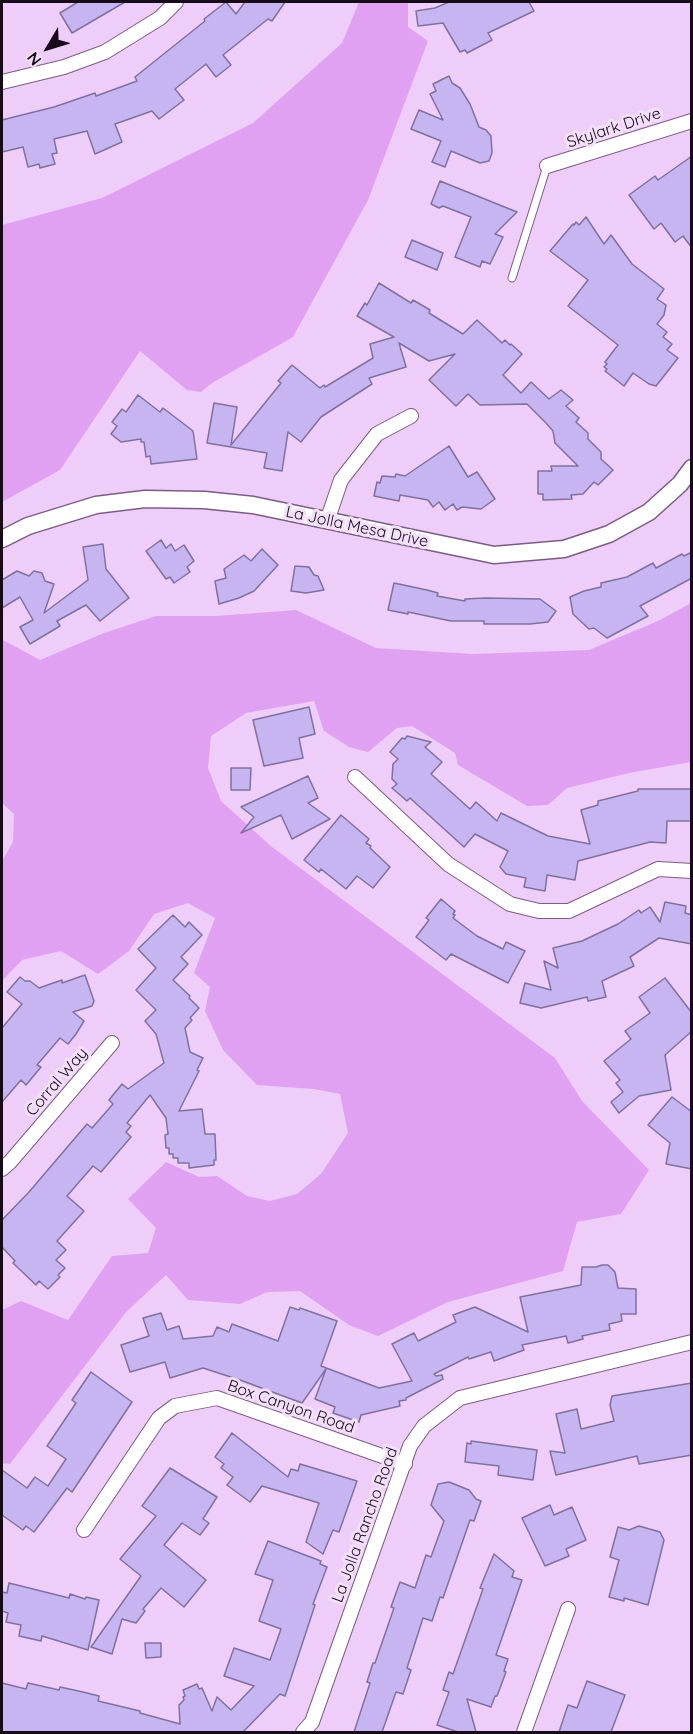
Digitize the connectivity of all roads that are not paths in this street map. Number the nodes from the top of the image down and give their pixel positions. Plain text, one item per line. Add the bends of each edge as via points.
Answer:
1 (176, 2) edge
2 (2, 82) edge
3 (692, 121) edge
4 (547, 166) joint
5 (512, 278) dead end
6 (411, 416) dead end
7 (692, 468) edge
8 (327, 521) junction
9 (2, 539) edge
10 (355, 777) dead end
11 (692, 871) edge
12 (112, 1043) dead end
13 (2, 1169) edge
14 (692, 1342) edge
15 (405, 1464) junction
16 (84, 1530) dead end
17 (568, 1610) dead end
18 (303, 1732) edge
19 (524, 1732) edge

1 - 2 street via 160,18 105,52
3 - 4 street, Skylark Drive
4 - 5 lane
6 - 8 street via 377,434 341,480
7 - 8 street, La Jolla Mesa Drive via 649,512 609,534 564,549 494,555
8 - 9 street, La Jolla Mesa Drive via 243,504 145,499 96,505 28,526
10 - 11 street via 448,864 510,904 539,911 568,911 658,869
12 - 13 street, Corral Way
14 - 15 street, La Jolla Rancho Road via 460,1398 424,1426 410,1446
15 - 16 street, Box Canyon Road via 217,1398 174,1406 159,1418
15 - 18 street, La Jolla Rancho Road via 312,1722
17 - 19 street

